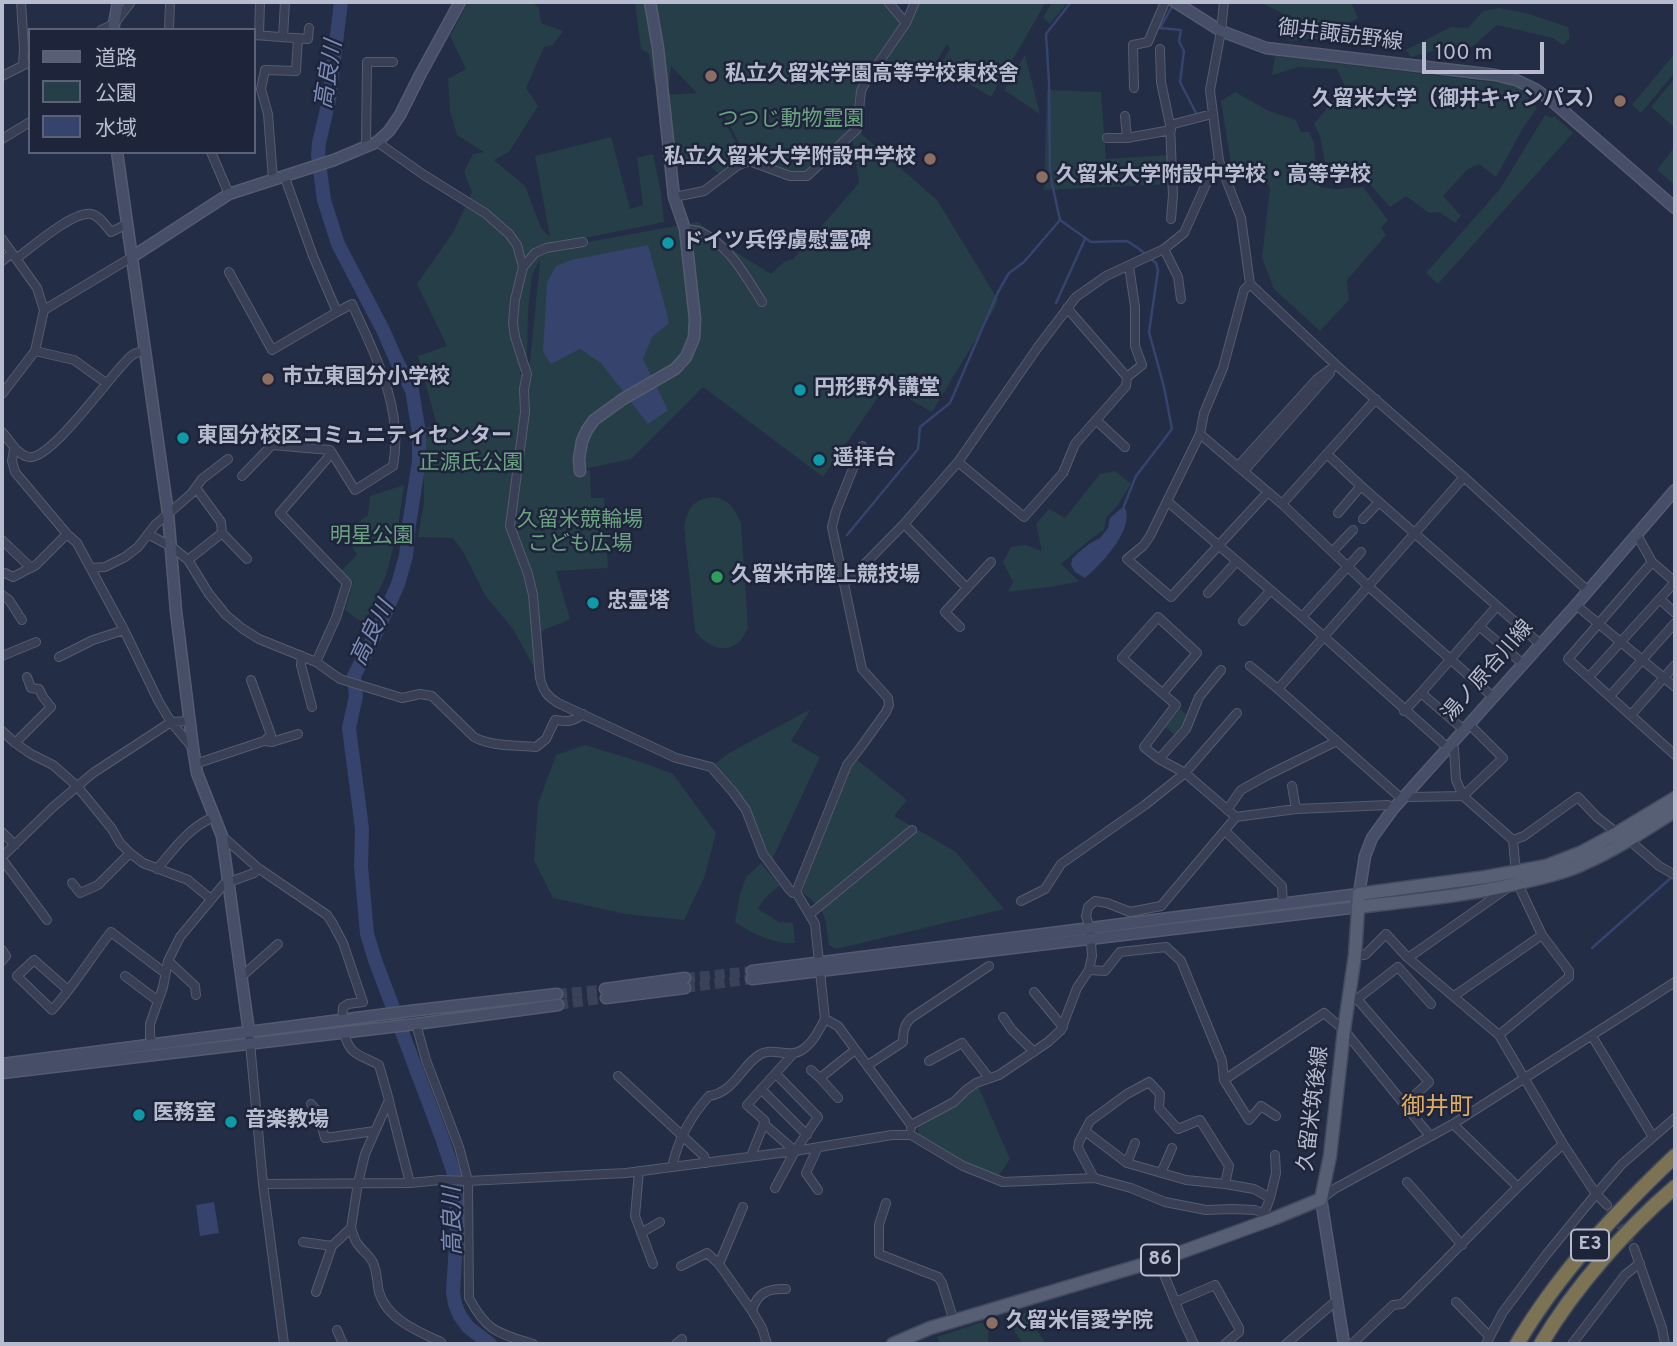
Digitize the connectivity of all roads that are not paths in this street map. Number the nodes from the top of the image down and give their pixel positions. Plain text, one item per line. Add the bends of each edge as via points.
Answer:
1 (21, 2) edge
2 (118, 2) edge
3 (131, 2) edge
4 (170, 2) edge
5 (260, 2) edge
6 (285, 2) edge
7 (460, 2) edge
8 (650, 2) edge
9 (888, 2) edge
10 (915, 2) edge
11 (1165, 2) edge
12 (1175, 2) edge
13 (1224, 2) edge
14 (906, 23) junction
15 (113, 27) edge
16 (169, 28) edge
17 (309, 28) dead end
18 (1221, 31) junction
19 (256, 35) edge
20 (284, 37) junction
21 (298, 38) junction
22 (1160, 49) dead end
23 (393, 62) dead end
24 (26, 64) edge
25 (2, 76) edge
26 (1133, 88) dead end
27 (1212, 114) junction
28 (1125, 116) dead end
29 (28, 123) edge
30 (1170, 128) junction
31 (1107, 138) dead end
32 (1127, 138) junction
33 (2, 139) edge
34 (377, 142) junction
35 (366, 147) junction
36 (117, 154) edge
37 (212, 154) edge
38 (1219, 161) junction
39 (278, 177) junction
40 (229, 194) junction
41 (674, 197) junction
42 (1675, 208) edge
43 (1171, 219) dead end
44 (127, 224) junction
45 (685, 229) junction
46 (2, 239) edge
47 (583, 242) dead end
48 (1164, 248) junction
49 (14, 256) junction
50 (132, 257) junction
51 (2, 261) edge
52 (1129, 266) junction
53 (523, 267) junction
54 (229, 272) dead end
55 (1250, 284) junction
56 (1181, 299) dead end
57 (762, 303) dead end
58 (1067, 308) junction
59 (44, 310) junction
60 (337, 312) junction
61 (35, 351) junction
62 (146, 351) junction
63 (1336, 365) junction
64 (1127, 377) junction
65 (106, 383) junction
66 (2, 394) edge
67 (1376, 399) junction
68 (1096, 420) junction
69 (2, 432) edge
70 (1200, 434) junction
71 (862, 446) dead end
72 (1125, 447) dead end
73 (14, 449) junction
74 (332, 453) junction
75 (1327, 454) junction
76 (228, 459) dead end
77 (958, 462) junction
78 (1241, 468) junction
79 (580, 471) dead end
80 (242, 476) dead end
81 (1464, 477) junction
82 (1361, 486) junction
83 (196, 488) junction
84 (1675, 490) edge
85 (1268, 492) junction
86 (1168, 502) junction
87 (1379, 502) junction
88 (1282, 504) junction
89 (169, 513) junction
90 (1338, 513) dead end
91 (1363, 519) dead end
92 (904, 524) junction
93 (1353, 530) dead end
94 (222, 533) junction
95 (1414, 533) junction
96 (67, 534) junction
97 (148, 534) junction
98 (1637, 535) junction
99 (2, 540) edge
100 (1219, 545) junction
101 (172, 547) junction
102 (1333, 551) junction
103 (1361, 552) dead end
104 (247, 559) dead end
105 (188, 560) junction
106 (1237, 561) junction
107 (991, 562) dead end
108 (1652, 562) junction
109 (1349, 566) junction
110 (31, 568) junction
111 (92, 568) junction
112 (2, 575) edge
113 (844, 582) junction
114 (1675, 582) edge
115 (1368, 586) junction
116 (967, 588) junction
117 (1270, 591) junction
118 (1588, 591) junction
119 (1208, 593) dead end
120 (2, 595) edge
121 (1660, 598) junction
122 (1576, 605) junction
123 (1497, 607) junction
124 (1675, 613) edge
125 (1302, 617) junction
126 (22, 620) dead end
127 (1243, 621) dead end
128 (1599, 623) junction
129 (1675, 623) edge
130 (1479, 626) junction
131 (960, 627) dead end
132 (124, 630) junction
133 (1325, 638) junction
134 (36, 642) dead end
135 (1621, 642) junction
136 (1539, 643) junction
137 (2, 656) edge
138 (302, 656) junction
139 (59, 657) dead end
140 (1450, 659) junction
141 (1642, 659) junction
142 (316, 662) junction
143 (1522, 663) junction
144 (1675, 665) edge
145 (1250, 666) dead end
146 (1221, 670) dead end
147 (27, 677) dead end
148 (1589, 677) junction
149 (1664, 678) junction
150 (251, 680) dead end
151 (1675, 687) edge
152 (1279, 690) junction
153 (1163, 693) junction
154 (1422, 693) junction
155 (1609, 696) junction
156 (1493, 697) junction
157 (312, 707) dead end
158 (1404, 711) junction
159 (1237, 713) dead end
160 (583, 714) junction
161 (1631, 715) junction
162 (189, 721) junction
163 (171, 722) junction
164 (1466, 727) junction
165 (2, 731) edge
166 (298, 734) dead end
167 (264, 741) junction
168 (1336, 741) junction
169 (15, 743) junction
170 (1449, 747) junction
171 (192, 748) junction
172 (1675, 755) edge
173 (1158, 759) junction
174 (195, 764) junction
175 (1185, 773) junction
176 (77, 786) junction
177 (1292, 786) dead end
178 (1404, 796) junction
179 (1463, 796) junction
180 (1675, 798) edge
181 (1393, 808) junction
182 (1227, 810) junction
183 (1296, 810) junction
184 (1675, 811) edge
185 (214, 817) junction
186 (1236, 817) junction
187 (912, 830) dead end
188 (1225, 831) junction
189 (2, 832) edge
190 (1617, 833) junction
191 (222, 836) junction
192 (1513, 840) junction
193 (1629, 840) junction
194 (15, 845) junction
195 (130, 853) junction
196 (2, 858) edge
197 (157, 869) junction
198 (258, 869) junction
199 (1675, 875) edge
200 (1515, 881) junction
201 (228, 882) junction
202 (72, 883) dead end
203 (796, 892) junction
204 (1359, 894) junction
205 (211, 899) junction
206 (1021, 901) dead end
207 (1283, 904) junction
208 (1358, 907) junction
209 (810, 914) junction
210 (47, 920) dead end
211 (1090, 933) junction
212 (1542, 935) junction
213 (278, 944) dead end
214 (2, 950) edge
215 (1355, 956) junction
216 (1408, 958) junction
217 (2, 961) edge
218 (167, 961) junction
219 (819, 966) junction
220 (989, 966) dead end
221 (1088, 970) junction
222 (166, 973) junction
223 (752, 975) tunnel mouth
224 (125, 976) dead end
225 (241, 977) junction
226 (1675, 982) edge
227 (685, 983) tunnel mouth
228 (68, 990) junction
229 (1034, 992) dead end
230 (605, 993) tunnel mouth
231 (196, 995) dead end
232 (1454, 996) junction
233 (1353, 998) junction
234 (158, 1001) junction
235 (1431, 1004) dead end
236 (1003, 1017) dead end
237 (825, 1019) junction
238 (416, 1024) junction
239 (343, 1026) junction
240 (1063, 1027) junction
241 (1344, 1030) junction
242 (1499, 1035) junction
243 (1592, 1036) junction
244 (249, 1037) junction
245 (153, 1044) junction
246 (855, 1050) junction
247 (1034, 1052) junction
248 (793, 1054) junction
249 (929, 1061) dead end
250 (2, 1065) edge
251 (868, 1065) junction
252 (811, 1070) dead end
253 (776, 1074) junction
254 (618, 1076) dead end
255 (1524, 1077) junction
256 (820, 1078) junction
257 (989, 1078) junction
258 (1224, 1080) junction
259 (761, 1089) junction
260 (1416, 1094) dead end
261 (838, 1098) dead end
262 (389, 1100) junction
263 (311, 1104) dead end
264 (1276, 1116) dead end
265 (1675, 1118) edge
266 (764, 1124) junction
267 (1452, 1124) junction
268 (911, 1125) junction
269 (375, 1131) junction
270 (1085, 1131) junction
271 (682, 1134) junction
272 (807, 1135) junction
273 (911, 1135) junction
274 (1430, 1136) junction
275 (1653, 1137) junction
276 (1135, 1143) dead end
277 (1563, 1144) junction
278 (818, 1147) junction
279 (1172, 1147) dead end
280 (795, 1151) junction
281 (1275, 1155) dead end
282 (751, 1156) junction
283 (1675, 1156) edge
284 (706, 1163) junction
285 (1127, 1164) junction
286 (672, 1167) junction
287 (639, 1171) junction
288 (1161, 1173) junction
289 (1094, 1178) junction
290 (468, 1181) junction
291 (358, 1182) junction
292 (1407, 1182) dead end
293 (410, 1183) junction
294 (263, 1184) junction
295 (1225, 1184) junction
296 (1517, 1186) junction
297 (1675, 1187) edge
298 (775, 1188) dead end
299 (818, 1190) dead end
300 (1596, 1194) junction
301 (1270, 1198) junction
302 (1321, 1199) junction
303 (886, 1203) dead end
304 (1607, 1205) tunnel mouth
305 (743, 1206) dead end
306 (1269, 1216) junction
307 (660, 1222) dead end
308 (351, 1228) junction
309 (642, 1233) junction
310 (303, 1242) dead end
311 (1462, 1245) junction
312 (332, 1247) junction
313 (1634, 1248) tunnel mouth
314 (1158, 1260) junction
315 (1640, 1263) junction
316 (653, 1264) dead end
317 (719, 1264) junction
318 (681, 1266) dead end
319 (786, 1289) dead end
320 (316, 1292) dead end
321 (1337, 1300) junction
322 (1175, 1302) junction
323 (1456, 1302) dead end
324 (752, 1311) junction
325 (954, 1321) junction
326 (337, 1330) dead end
327 (1488, 1340) edge
328 (441, 1342) dead end
329 (284, 1344) edge
330 (343, 1344) edge
331 (533, 1344) edge
332 (767, 1344) edge
333 (893, 1344) edge
334 (1194, 1344) edge
335 (1225, 1344) edge
336 (1286, 1344) edge
337 (1344, 1344) edge
338 (1352, 1344) edge
339 (1517, 1344) edge
340 (1541, 1344) edge
341 (1572, 1344) edge
342 (1665, 1344) edge

1 - 24 street
2 - 15 street
3 - 15 street
4 - 16 street
5 - 19 street
6 - 20 street
7 - 34 street via 400,115
8 - 41 street
9 - 14 street
10 - 14 street
11 - 26 street via 1148,42 1133,46
12 - 18 street, 御井諏訪野線
13 - 18 street
14 - 41 street via 866,80 857,129 807,176 790,176 749,161 704,191
17 - 21 street via 308,39
18 - 27 street via 1210,90
18 - 42 street, 御井諏訪野線 via 1266,48 1516,80 1552,101
19 - 20 street
20 - 21 street
21 - 39 street via 296,71 265,69 261,89
22 - 30 street
23 - 35 street via 367,62
24 - 25 street
27 - 30 street
27 - 38 street
28 - 32 street
29 - 33 street
30 - 32 street
30 - 43 street
31 - 32 street
34 - 35 street
34 - 53 street via 485,213 517,245
35 - 39 street
36 - 44 street
37 - 40 street
38 - 48 street via 1184,233
38 - 55 street via 1241,218
39 - 40 street
39 - 60 street
40 - 50 street
41 - 45 street
44 - 49 street via 111,232 100,219 83,215 69,219
44 - 50 street
45 - 57 street via 718,244 742,270
45 - 79 street via 695,319 687,357 594,420 582,441
46 - 49 street
47 - 53 street via 546,248
48 - 52 street
48 - 56 street via 1178,277
49 - 51 street
49 - 59 street via 37,288
50 - 59 street
50 - 62 street
52 - 58 street via 1089,286
52 - 64 street via 1135,346 1142,365
53 - 160 street via 513,323 527,374 510,526 533,595 543,690
54 - 60 street via 272,350
55 - 63 street
55 - 70 street via 1244,290
58 - 64 street
58 - 77 street
59 - 61 street
60 - 74 street via 352,304 381,370 392,404 396,449 393,466 355,490
61 - 65 street via 74,360
61 - 66 street
62 - 65 street via 133,354
62 - 89 street
63 - 67 street
63 - 78 street
64 - 68 street via 1126,386
65 - 73 street via 46,450 29,458
67 - 75 street
67 - 81 street
68 - 72 street
68 - 77 street via 1075,444 1063,472 1024,517
69 - 73 street
70 - 78 street
70 - 86 street
71 - 113 street via 832,527
73 - 96 street via 15,472
74 - 80 street via 272,445
74 - 142 street via 279,513 346,583
75 - 82 street
75 - 88 street
76 - 83 street
77 - 92 street
78 - 85 street
81 - 95 street
81 - 118 street
82 - 87 street
82 - 90 street
83 - 89 street
83 - 94 street via 220,522
84 - 98 street, 湯ノ原合川線
85 - 88 street
85 - 100 street
86 - 100 street
86 - 100 street via 1143,546 1127,559 1171,597
87 - 91 street
87 - 95 street
88 - 102 street
89 - 97 street
89 - 101 street
92 - 113 street
92 - 116 street
93 - 102 street
94 - 104 street
94 - 105 street
95 - 115 street
95 - 123 street
96 - 110 street
96 - 111 street
97 - 101 street
97 - 111 street via 125,557
98 - 108 street
98 - 118 street, 湯ノ原合川線
99 - 110 street
100 - 106 street
101 - 105 street
101 - 162 street
102 - 109 street
103 - 109 street
105 - 138 street via 226,615 259,639
106 - 117 street
106 - 119 street
107 - 116 street
108 - 114 street
108 - 128 street
109 - 115 street
109 - 125 street
110 - 112 street via 13,577
111 - 132 street
113 - 203 street via 862,669 888,698 888,705 847,765
114 - 121 street
115 - 133 street
115 - 140 street
116 - 131 street via 945,612
117 - 125 street
117 - 127 street
118 - 122 street, 湯ノ原合川線
120 - 126 street
121 - 124 street
121 - 135 street
122 - 128 street
122 - 136 street, 湯ノ原合川線
123 - 130 street
123 - 136 street
125 - 133 street
128 - 135 street
128 - 148 street via 1568,659
129 - 141 street
130 - 140 street
130 - 143 street
132 - 139 street
132 - 163 street
133 - 152 street
133 - 158 street
134 - 137 street
135 - 141 street
135 - 148 street
136 - 143 street, 湯ノ原合川線
138 - 142 street
138 - 157 street
140 - 154 street
140 - 156 street
141 - 149 street
141 - 155 street
142 - 160 street via 341,679 402,698 432,696 474,737 499,744 536,747 546,739 555,720 569,722
143 - 156 street, 湯ノ原合川線
144 - 149 street
145 - 152 street
146 - 173 street via 1199,696 1186,729
147 - 169 street via 51,707
148 - 155 street
149 - 151 street
149 - 161 street
150 - 167 street via 271,734
152 - 168 street
153 - 153 street via 1122,658 1158,617 1197,653
153 - 173 street via 1176,705 1144,747
154 - 158 street
154 - 164 street
155 - 161 street
156 - 164 street, 湯ノ原合川線
158 - 170 street
159 - 175 street
160 - 203 street via 676,758 711,766 746,810 763,854
161 - 172 street
162 - 163 street
162 - 171 street
163 - 171 street
163 - 176 street
164 - 170 street, 湯ノ原合川線
164 - 179 street via 1503,758
165 - 169 street
166 - 167 street
167 - 174 street
168 - 178 street
168 - 182 street via 1241,790
169 - 176 street via 53,765
170 - 178 street, 湯ノ原合川線
170 - 179 street via 1454,749 1456,780
171 - 174 street
173 - 175 street
174 - 185 street
175 - 182 street
175 - 206 street via 1061,864 1045,889
176 - 194 street
176 - 195 street
177 - 183 street
178 - 179 street
178 - 181 street, 湯ノ原合川線
179 - 192 street
180 - 190 main road
181 - 183 street
181 - 204 street, 湯ノ原合川線 via 1372,838
182 - 186 street
183 - 186 street
184 - 193 main road
185 - 191 street
185 - 197 street via 188,833
186 - 188 street
187 - 209 street
188 - 207 street via 1282,886
188 - 211 street via 1161,906 1130,912 1095,901 1086,916
189 - 194 street
190 - 192 street via 1578,797
190 - 193 street
190 - 200 main road
191 - 198 street
191 - 201 street
192 - 200 street
193 - 199 street
193 - 200 main road via 1581,865
194 - 196 street
195 - 197 street
195 - 202 street via 98,885 80,893
196 - 210 street
197 - 205 street via 188,880
198 - 201 street
198 - 239 street via 327,915 339,933 363,1002 343,1007
200 - 204 main road
200 - 208 main road via 1458,895
200 - 212 street
200 - 216 street
201 - 205 street
201 - 225 street
203 - 209 street
204 - 207 street
204 - 208 main road, 久留米筑後線
205 - 218 street
207 - 211 street
208 - 211 street
208 - 215 main road, 久留米筑後線
209 - 219 street
211 - 219 street
211 - 221 street
212 - 232 street
212 - 242 street via 1569,977
213 - 225 street
214 - 217 street via 6,956
215 - 216 street via 1365,955 1386,934
215 - 233 main road, 久留米筑後線
216 - 232 street
218 - 222 street
218 - 231 street via 195,986
219 - 223 street
219 - 237 street
220 - 251 street via 911,1018 903,1042
221 - 240 street
221 - 258 street via 1105,971 1120,952 1166,947 1181,961 1222,1062
222 - 228 street via 111,932
222 - 234 street
224 - 234 street
225 - 244 street
226 - 243 street
227 - 230 street
228 - 228 street via 34,960 17,976 52,1010
229 - 240 street
232 - 242 street
233 - 235 street via 1398,967
233 - 241 main road, 久留米筑後線
233 - 260 street via 1429,1082
234 - 245 street via 150,1024
236 - 247 street
237 - 246 street via 838,1026
237 - 248 street via 813,1039
238 - 239 street
238 - 239 street via 558,999 410,1010
238 - 290 street
239 - 244 street
239 - 262 street via 348,1047 379,1065
240 - 247 street
241 - 258 street via 1324,1013
241 - 274 street
241 - 302 main road, 久留米筑後線
242 - 255 street
243 - 255 street
243 - 275 street
244 - 245 street
244 - 250 street
244 - 294 street
245 - 250 street
246 - 251 street
246 - 256 street
247 - 257 street
248 - 253 street
248 - 271 street via 765,1052 757,1056 726,1089 709,1096
249 - 257 street via 962,1043
251 - 268 street
252 - 256 street
253 - 259 street
253 - 272 street via 818,1116
254 - 271 street
255 - 267 street
255 - 277 street
256 - 261 street
257 - 268 street
258 - 264 street via 1249,1120 1261,1106
259 - 266 street via 747,1105
259 - 272 street
262 - 269 street
262 - 293 street
263 - 269 street via 325,1138
265 - 275 street
266 - 280 street
266 - 282 street
267 - 274 street
267 - 296 street
268 - 273 street
269 - 291 street
270 - 285 street
270 - 289 street via 1079,1148
270 - 295 street via 1090,1121 1149,1082 1160,1094 1159,1108 1178,1129 1200,1120 1229,1166
271 - 284 street
271 - 286 street
272 - 280 street
273 - 278 street
273 - 289 street via 963,1166 1003,1182
274 - 302 street
275 - 300 street
276 - 285 street
277 - 296 street
277 - 300 street
278 - 280 street
278 - 299 street via 806,1173
279 - 288 street
280 - 282 street
280 - 298 street
281 - 301 street
282 - 284 street
283 - 339 highway, E3 via 1578,1258
284 - 286 street
285 - 288 street
286 - 287 street
287 - 290 street
287 - 309 street via 635,1216
288 - 295 street
289 - 306 street via 1165,1202 1206,1210 1255,1210
290 - 293 street
290 - 331 street via 469,1298 487,1325
291 - 293 street
291 - 294 street
291 - 308 street
292 - 311 street
294 - 329 street
295 - 301 street via 1254,1189
296 - 311 street
297 - 340 highway, E3 via 1595,1269
300 - 304 street
300 - 327 street via 1503,1312
301 - 306 street
302 - 306 main road, 久留米筑後線 / 86
302 - 321 street
303 - 325 street via 879,1225 879,1254 938,1278
305 - 317 street
306 - 314 main road, 久留米筑後線 / 86
307 - 309 street
308 - 312 street
308 - 328 street via 356,1242 371,1258 384,1305 415,1331
309 - 316 street
310 - 312 street
311 - 338 street via 1402,1304 1393,1305
312 - 320 street
313 - 315 street
314 - 322 street
314 - 325 main road, 久留米筑後線 / 86
315 - 341 street via 1625,1275
315 - 342 street
317 - 318 street via 707,1253
317 - 324 street
319 - 324 street via 766,1291 754,1302
321 - 336 street
321 - 337 street
322 - 334 street
322 - 335 street via 1215,1285 1239,1328
323 - 327 street
324 - 332 street
325 - 333 main road, 久留米筑後線 / 86
326 - 330 street

